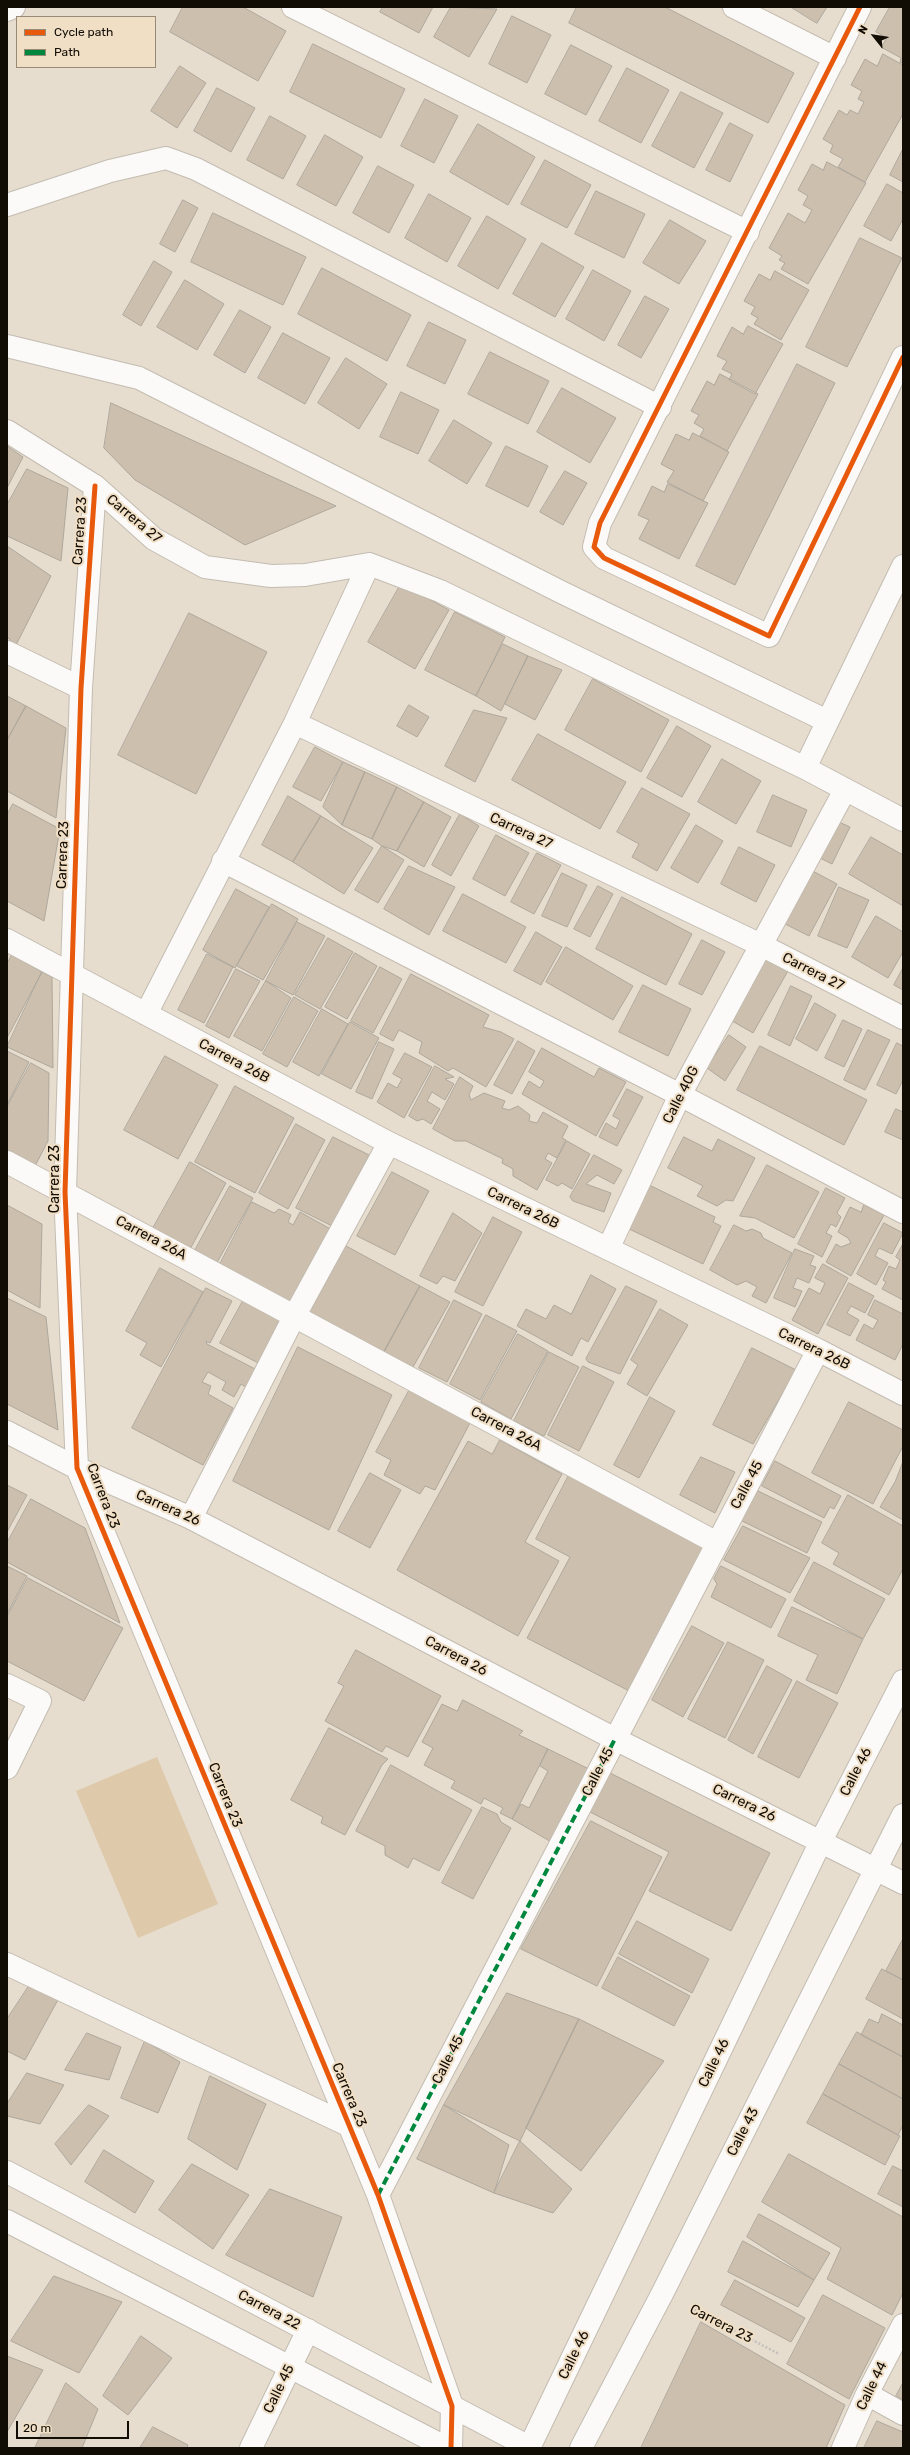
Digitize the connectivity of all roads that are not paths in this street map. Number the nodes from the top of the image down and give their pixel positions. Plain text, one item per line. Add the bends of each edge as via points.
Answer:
1 (14, 7) edge
2 (293, 7) edge
3 (734, 7) edge
4 (860, 7) edge
5 (7, 10) edge
6 (835, 58) junction
7 (7, 205) edge
8 (748, 232) junction
9 (7, 346) edge
10 (903, 356) edge
11 (660, 407) junction
12 (7, 431) edge
13 (95, 486) junction
14 (369, 564) junction
15 (903, 566) edge
16 (7, 652) edge
17 (81, 688) junction
18 (827, 721) junction
19 (295, 724) junction
20 (805, 768) junction
21 (845, 790) junction
22 (903, 820) edge
23 (223, 861) junction
24 (7, 940) edge
25 (761, 945) junction
26 (71, 974) junction
27 (146, 1014) junction
28 (903, 1018) edge
29 (680, 1095) junction
30 (389, 1143) junction
31 (7, 1162) edge
32 (65, 1192) junction
33 (903, 1212) edge
34 (608, 1249) junction
35 (295, 1315) junction
36 (818, 1350) junction
37 (903, 1394) edge
38 (7, 1432) edge
39 (77, 1468) junction
40 (191, 1518) junction
41 (717, 1543) junction
42 (903, 1681) edge
43 (7, 1685) edge
44 (615, 1739) junction
45 (7, 1768) edge
46 (903, 1815) edge
47 (821, 1841) junction
48 (875, 1869) junction
49 (903, 1884) edge
50 (7, 1964) edge
51 (348, 2125) junction
52 (7, 2172) edge
53 (378, 2195) junction
54 (7, 2221) edge
55 (903, 2325) edge
56 (308, 2330) junction
57 (289, 2368) junction
58 (867, 2394) junction
59 (452, 2406) junction
60 (903, 2414) edge
61 (251, 2448) edge
62 (447, 2448) edge
63 (451, 2448) edge
64 (530, 2448) edge
65 (581, 2448) edge
66 (843, 2448) edge

1 - 5 street
2 - 8 street
3 - 6 street
4 - 6 street
6 - 8 street
7 - 11 street via 110,171 166,158 196,169
8 - 11 street
9 - 18 street via 139,378 561,592
10 - 11 street via 769,636 604,558 594,547 600,523
12 - 13 street, Carrera 27
13 - 14 street, Carrera 27 via 154,539 205,567 271,576 305,575
13 - 17 street, Carrera 23
14 - 19 street
14 - 20 street via 440,591
15 - 18 street
16 - 17 street
17 - 26 street, Carrera 23
18 - 20 street
19 - 23 street
19 - 25 street, Carrera 27
20 - 21 street
21 - 22 street
21 - 25 street, Calle 40G
23 - 27 street
23 - 29 street
24 - 26 street, Carrera 26B
25 - 28 street, Carrera 27
25 - 29 street, Calle 40G
26 - 27 street, Carrera 26B
26 - 32 street, Carrera 23
27 - 30 street, Carrera 26B
29 - 33 street
29 - 34 street, Calle 40G
30 - 34 street, Carrera 26B
30 - 35 street
31 - 32 street, Carrera 26A
32 - 35 street, Carrera 26A
32 - 39 street, Carrera 23
34 - 36 street, Carrera 26B
35 - 40 street
35 - 41 street, Carrera 26A
36 - 37 street, Carrera 26B
36 - 41 street, Calle 45
38 - 39 street, Carrera 26
39 - 40 street, Carrera 26
39 - 51 street, Carrera 23
40 - 44 street, Carrera 26
41 - 44 street, Calle 45
42 - 47 street, Calle 46
43 - 45 street via 40,1701
44 - 47 street, Carrera 26
44 - 53 street, Calle 45
46 - 48 street, Calle 43
47 - 48 street, Carrera 26
47 - 64 street, Calle 46
48 - 49 street, Carrera 26
48 - 65 street, Calle 43 via 662,2294
50 - 51 street, Carrera 23
51 - 53 street, Carrera 23
52 - 56 street, Carrera 22
53 - 59 street, Carrera 23
54 - 57 street
55 - 58 street, Calle 44
56 - 57 street, Calle 45
56 - 59 street, Carrera 22
57 - 61 street, Calle 45
57 - 62 street
58 - 60 street
58 - 66 street, Calle 44
59 - 63 street, Carrera 23
59 - 64 street, Carrera 22

